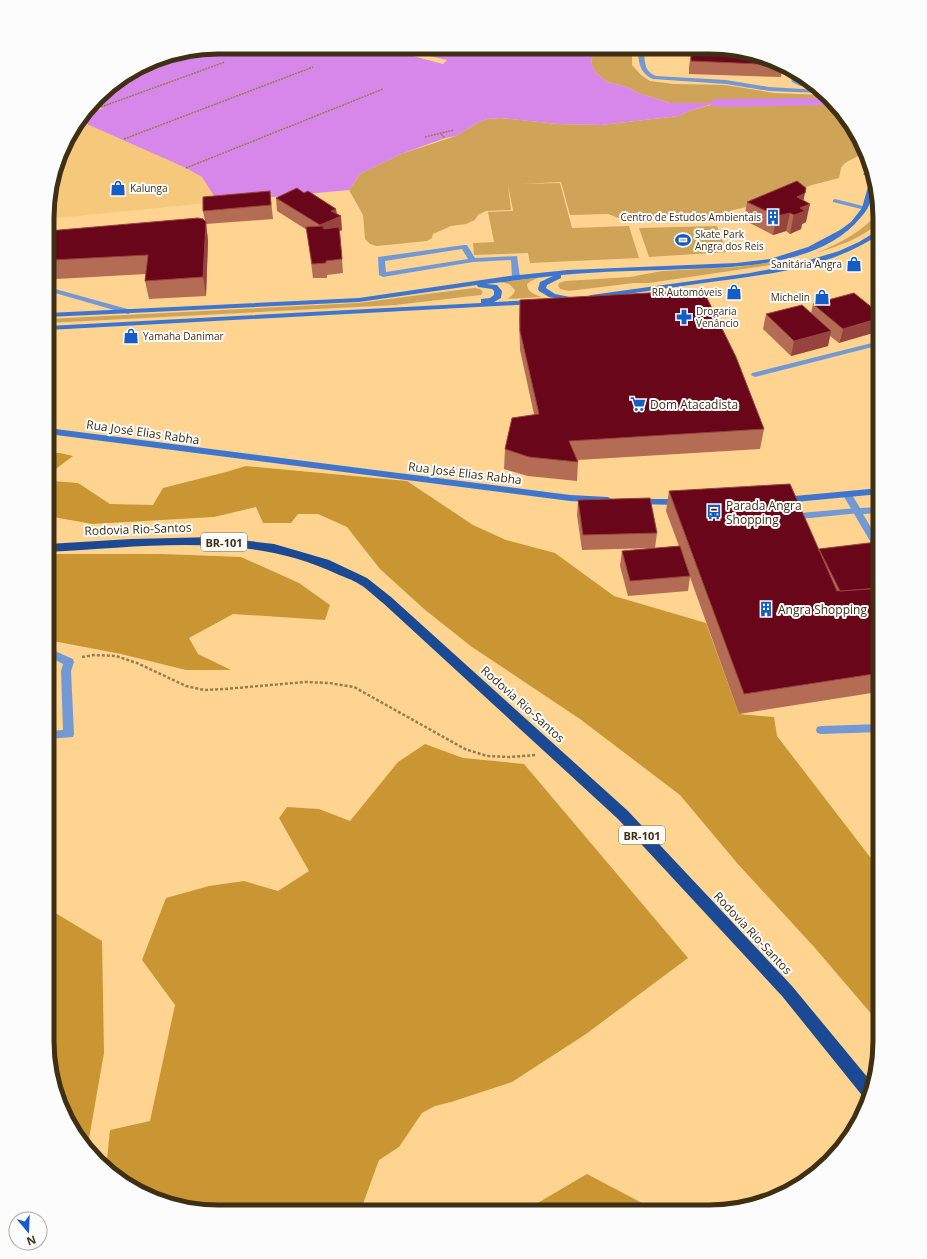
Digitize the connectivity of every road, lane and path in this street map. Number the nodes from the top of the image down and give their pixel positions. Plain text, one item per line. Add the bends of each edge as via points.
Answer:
1 (641, 54) edge
2 (225, 62) dead end
3 (313, 67) dead end
4 (792, 76) edge
5 (802, 84) edge
6 (383, 89) dead end
7 (813, 92) edge
8 (101, 107) dead end
9 (454, 130) dead end
10 (440, 133) junction
11 (424, 137) dead end
12 (445, 138) dead end
13 (124, 139) dead end
14 (186, 168) dead end
15 (870, 188) edge
16 (835, 201) dead end
17 (865, 208) junction
18 (873, 237) edge
19 (473, 260) junction
20 (568, 272) junction
21 (516, 277) junction
22 (457, 285) junction
23 (54, 291) edge
24 (572, 300) junction
25 (461, 306) junction
26 (128, 312) junction
27 (54, 315) edge
28 (54, 328) edge
29 (873, 345) edge
30 (755, 375) dead end
31 (54, 432) edge
32 (873, 492) edge
33 (848, 495) junction
34 (778, 500) edge
35 (615, 501) edge
36 (630, 502) edge
37 (692, 502) edge
38 (873, 510) edge
39 (857, 511) junction
40 (800, 516) edge
41 (873, 539) edge
42 (54, 548) edge
43 (54, 655) edge
44 (69, 662) junction
45 (873, 728) edge
46 (822, 730) dead end
47 (54, 735) edge
48 (556, 754) junction
49 (866, 1088) edge

1 - 7 street via 642,69 655,78 726,82 769,89
2 - 8 path
3 - 13 path
4 - 5 street via 797,83
6 - 14 path
9 - 10 path
10 - 11 path
10 - 12 path
15 - 17 main road
16 - 17 street
17 - 20 main road via 854,223 830,240 811,249 771,261
18 - 24 main road via 825,259 778,271
19 - 19 street via 383,275 381,259 464,247
19 - 21 street via 514,258
20 - 21 main road
20 - 24 main road via 542,284 542,289 553,296
21 - 22 main road
22 - 25 main road via 485,285 498,291 498,296 492,300
22 - 26 main road via 359,300
23 - 26 street
24 - 25 main road
25 - 28 main road
26 - 27 main road
29 - 30 street
31 - 35 main road, Rua José Elias Rabha via 570,498
32 - 33 main road
33 - 34 main road
33 - 39 street
36 - 37 main road
38 - 39 street
39 - 40 street
39 - 41 street
42 - 48 highway, Rodovia Rio-Santos / BR-101 via 214,540 274,548 326,563 363,581 387,600
43 - 44 street
44 - 47 street via 66,671 69,734
44 - 48 path via 89,655 114,654 135,661 185,686 208,690 284,682 336,683 354,687 465,749 487,756
45 - 46 street
48 - 49 highway, Rodovia Rio-Santos / BR-101 via 623,815 787,991

